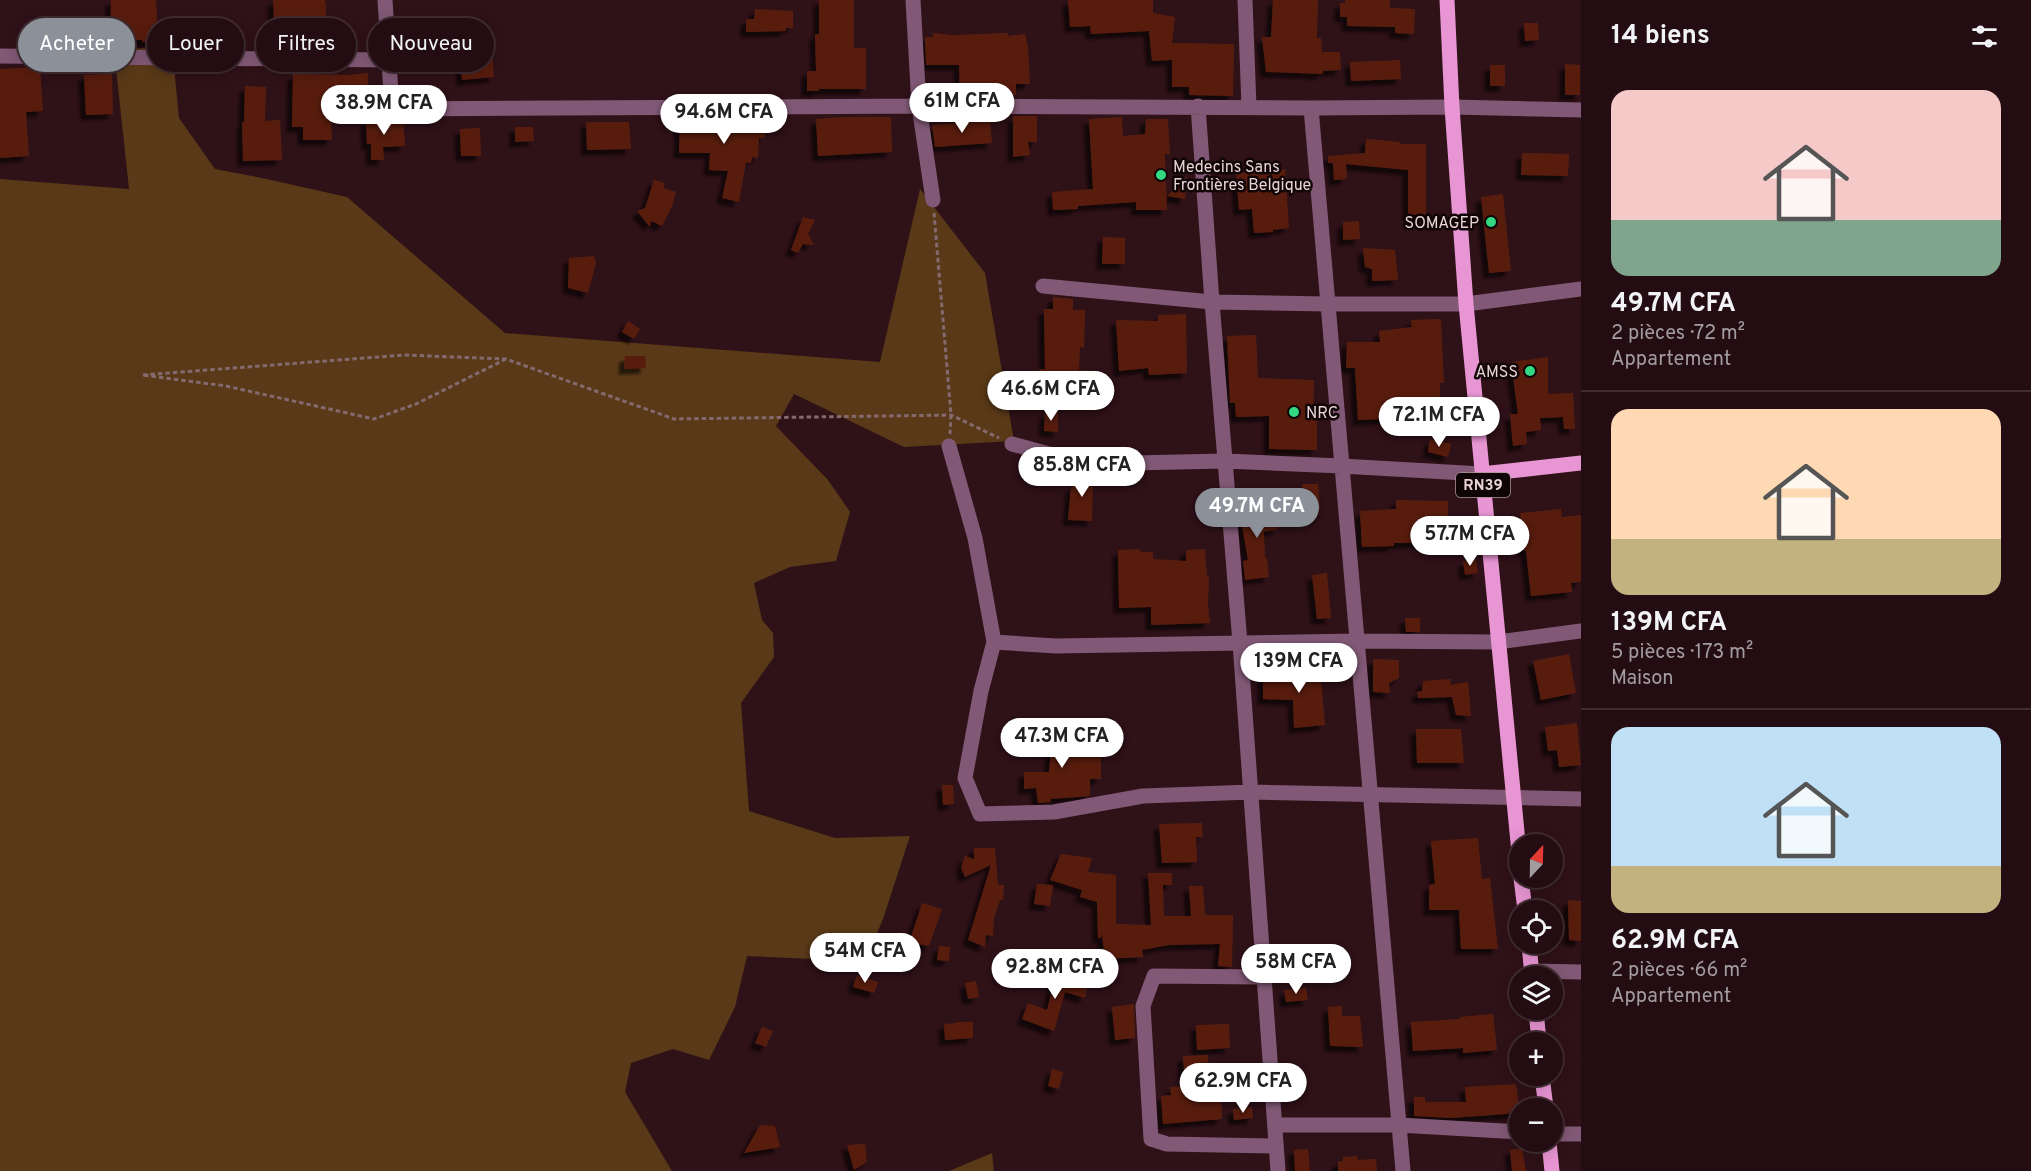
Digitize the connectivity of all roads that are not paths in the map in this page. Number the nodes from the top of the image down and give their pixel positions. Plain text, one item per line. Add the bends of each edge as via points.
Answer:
1 (385, 0) edge
2 (913, 0) edge
3 (1245, 0) edge
4 (1447, 0) edge
5 (386, 18) edge
6 (0, 56) edge
7 (368, 60) edge
8 (389, 72) edge
9 (919, 106) junction
10 (1198, 106) junction
11 (1249, 107) junction
12 (1452, 107) junction
13 (1311, 108) junction
14 (1581, 110) edge
15 (933, 200) road end
16 (1043, 286) dead end
17 (1581, 289) edge
18 (1212, 302) junction
19 (1327, 304) junction
20 (1466, 304) junction
21 (1012, 444) road end
22 (949, 446) road end
23 (1226, 461) junction
24 (1581, 463) edge
25 (1341, 465) junction
26 (1482, 474) junction
27 (1581, 631) edge
28 (1356, 641) junction
29 (994, 642) junction
30 (1498, 642) junction
31 (1240, 643) junction
32 (1251, 792) junction
33 (1370, 795) junction
34 (1512, 797) junction
35 (1581, 799) edge
36 (1516, 834) edge
37 (1581, 972) edge
38 (1563, 973) edge
39 (1264, 977) junction
40 (1275, 1125) junction
41 (1399, 1125) junction
42 (1509, 1131) edge
43 (1563, 1134) edge
44 (1581, 1134) edge
45 (1276, 1146) junction
46 (1550, 1152) edge
47 (1278, 1171) edge
48 (1403, 1171) edge
49 (1552, 1171) edge

1 - 5 street
2 - 9 street
3 - 11 street
4 - 12 main road, RN39
6 - 7 street
8 - 9 street via 392,109
9 - 10 street
9 - 15 street
10 - 11 street
10 - 18 street
11 - 13 street
12 - 13 street
12 - 14 street
12 - 20 main road, RN39
13 - 19 street
16 - 18 street
17 - 20 street
18 - 19 street
18 - 23 street
19 - 20 street
19 - 25 street
20 - 26 main road, RN39
21 - 23 street via 1086,464
22 - 29 street via 975,538
23 - 25 street
23 - 31 street
24 - 26 main road
25 - 26 street
25 - 28 street
26 - 30 main road, RN39
27 - 30 street
28 - 30 street
28 - 31 street
28 - 33 street
29 - 31 street via 1056,646
29 - 32 street via 965,778 980,814 1054,812 1143,796
30 - 34 main road, RN39
31 - 32 street
32 - 33 street
32 - 39 street
33 - 34 street
33 - 41 street
34 - 35 street
34 - 36 main road, RN39
37 - 38 street
39 - 40 street
39 - 45 street via 1154,976 1143,1006 1150,1127 1151,1139 1167,1144
40 - 41 street
40 - 45 street
41 - 42 street
41 - 48 street
43 - 44 street
45 - 47 street
46 - 49 main road

